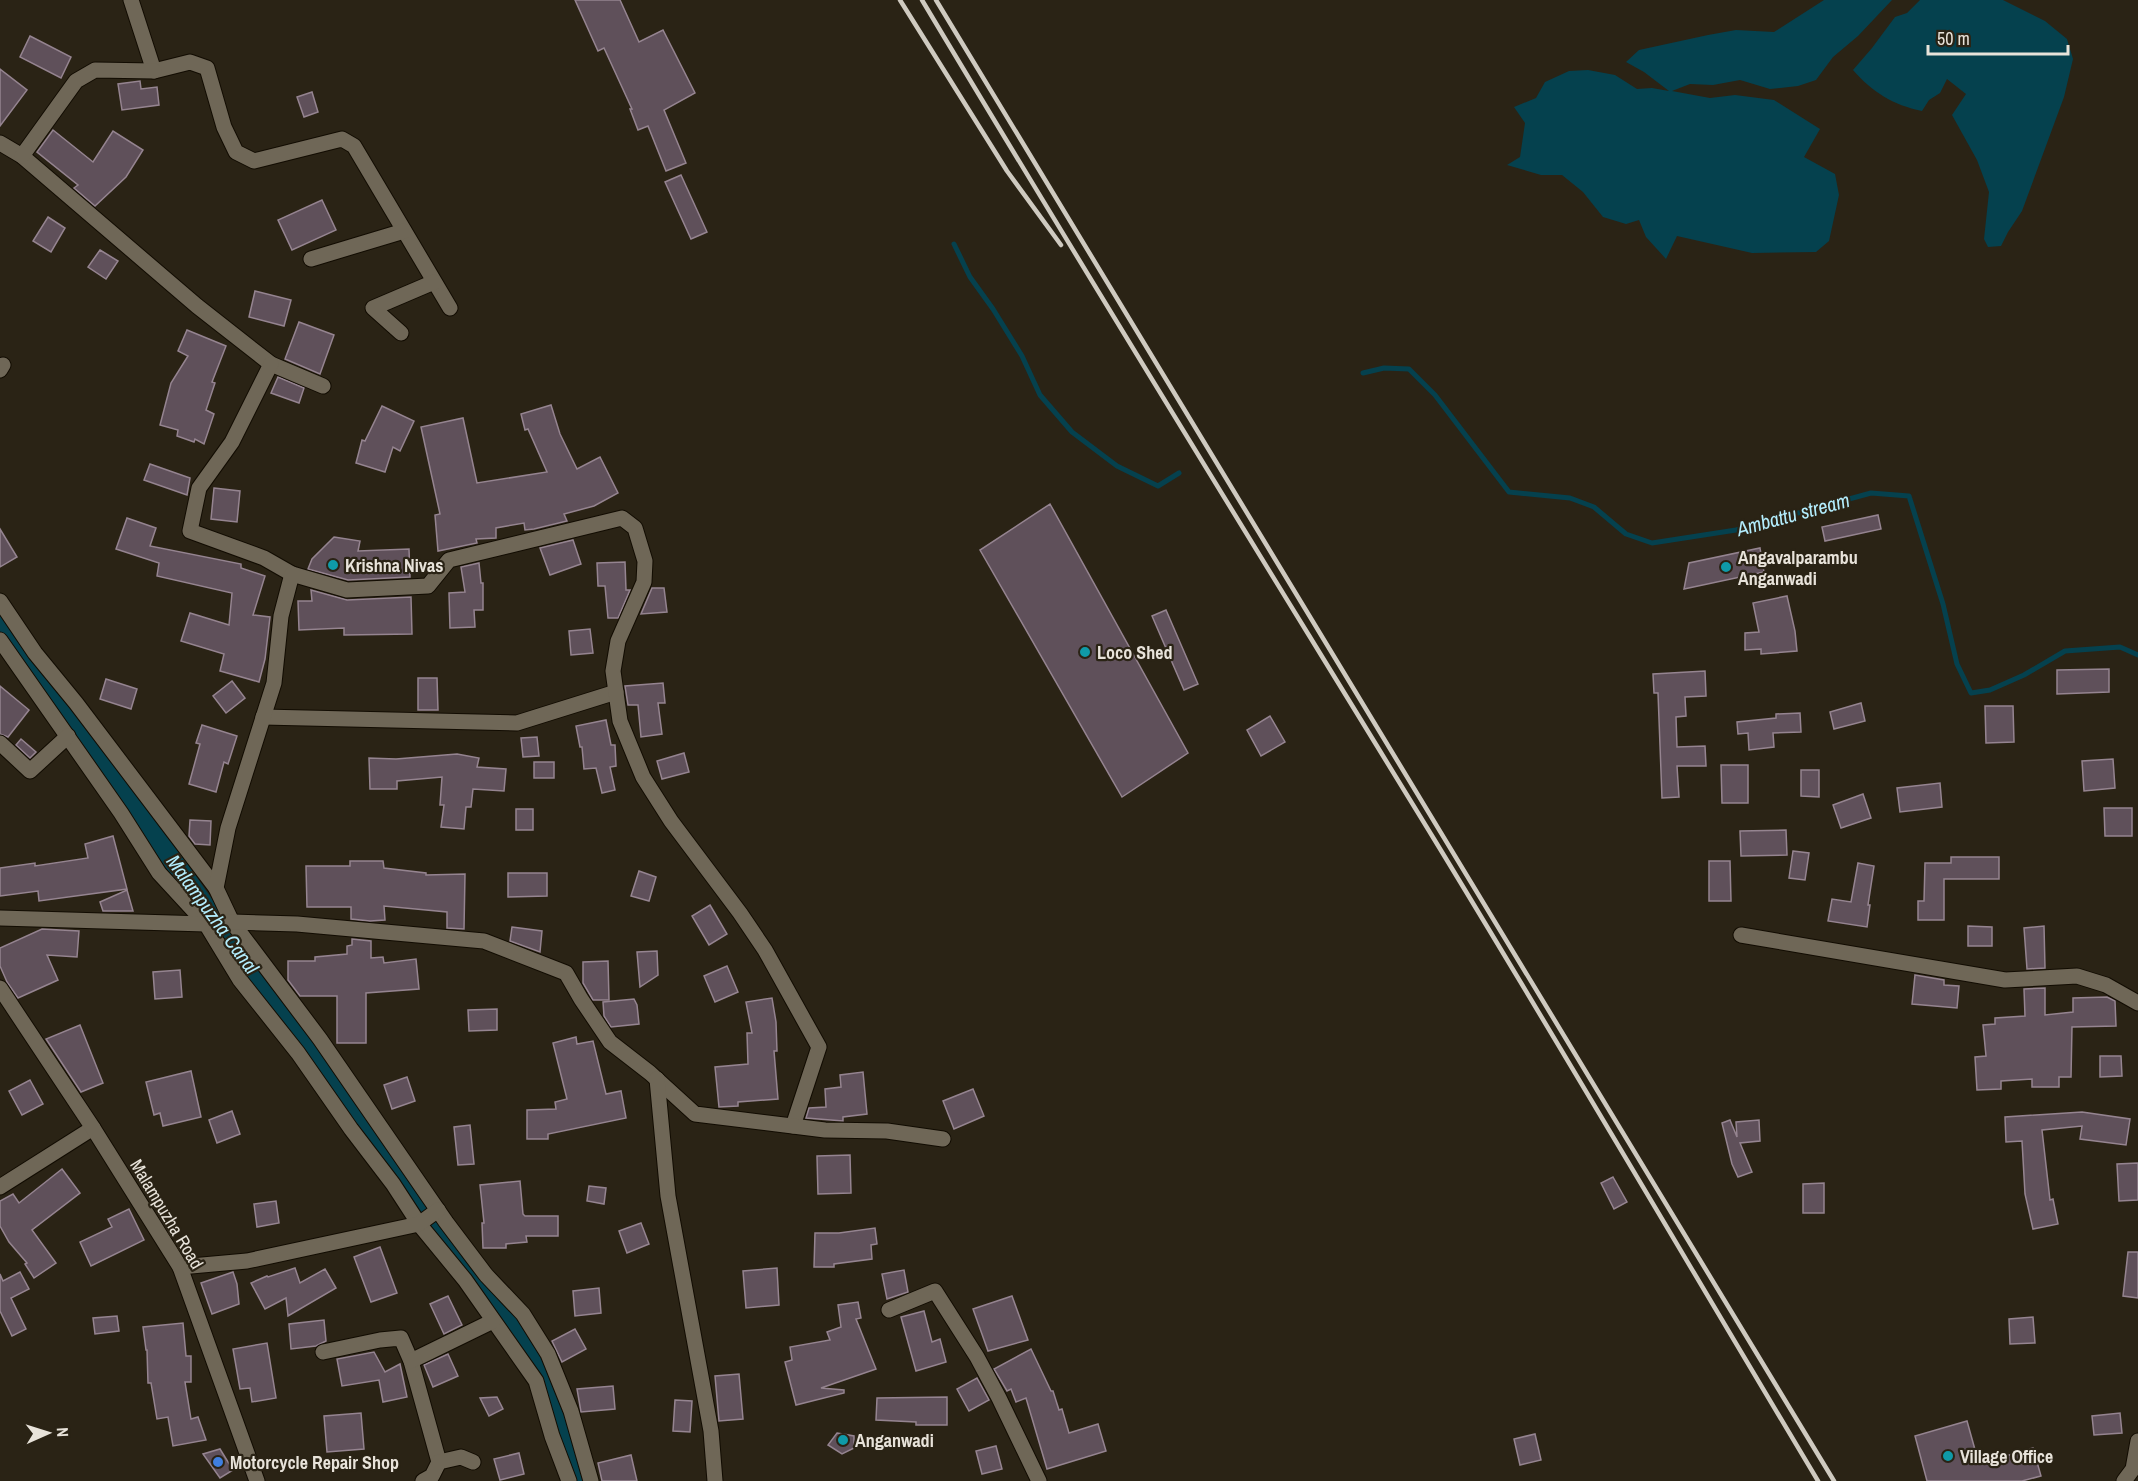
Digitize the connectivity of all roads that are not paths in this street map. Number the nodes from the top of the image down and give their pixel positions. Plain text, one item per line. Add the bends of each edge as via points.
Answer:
1 (131, 0) edge
2 (154, 71) junction
3 (0, 143) edge
4 (22, 156) junction
5 (404, 231) junction
6 (311, 260) dead end
7 (434, 282) junction
8 (450, 308) dead end
9 (401, 333) dead end
10 (271, 364) junction
11 (323, 386) dead end
12 (292, 574) junction
13 (0, 601) edge
14 (0, 640) edge
15 (616, 692) junction
16 (263, 717) junction
17 (68, 736) junction
18 (0, 743) edge
19 (216, 888) junction
20 (0, 918) edge
21 (232, 922) junction
22 (206, 924) junction
23 (1742, 936) dead end
24 (0, 988) edge
25 (2138, 1002) edge
26 (657, 1079) junction
27 (793, 1126) junction
28 (93, 1128) junction
29 (943, 1139) dead end
30 (0, 1187) edge
31 (438, 1210) junction
32 (419, 1224) junction
33 (180, 1267) junction
34 (890, 1310) dead end
35 (493, 1321) junction
36 (323, 1352) dead end
37 (411, 1361) junction
38 (2138, 1441) edge
39 (440, 1462) junction
40 (473, 1462) dead end
41 (257, 1481) edge
42 (423, 1481) edge
43 (569, 1481) edge
44 (591, 1481) edge
45 (716, 1481) edge
46 (1039, 1481) edge
47 (2124, 1481) edge

1 - 2 street
2 - 4 street via 95,70 76,81
2 - 5 street via 190,62 207,68 224,127 236,152 254,160 342,139 354,146
3 - 4 street
4 - 10 street
5 - 6 street
5 - 7 street
7 - 8 street
7 - 9 street via 373,308
10 - 11 street
10 - 12 street via 232,442 199,488 190,531 264,558
12 - 15 street via 347,590 428,586 449,560 622,518 635,528 645,561 644,582 618,640 613,671
12 - 16 street via 281,616 274,683
13 - 19 street via 35,653
14 - 17 street
15 - 16 street via 517,723
15 - 27 street via 620,721 643,777 765,950 819,1047
16 - 19 street via 228,828
17 - 18 street via 30,771
17 - 22 street via 159,873
19 - 21 street
20 - 22 street
21 - 22 street
21 - 26 street via 484,941 566,973 610,1042
21 - 31 street via 320,1039
22 - 32 street via 240,980 298,1053
23 - 25 street via 2005,980 2077,976 2106,985
24 - 28 street, Malampuzha Road
26 - 27 street via 695,1114
26 - 45 street via 668,1196 711,1431
27 - 29 street via 887,1131
28 - 30 street
28 - 33 street, Malampuzha Road
31 - 32 street
31 - 44 street via 486,1275 523,1314 548,1354 571,1411
32 - 33 street via 247,1261
32 - 35 street
33 - 41 street, Malampuzha Road
34 - 46 street via 935,1291 977,1356
35 - 37 street
35 - 43 street via 536,1382
36 - 37 street via 401,1338
37 - 39 street
38 - 47 street via 2133,1469
39 - 40 street via 461,1457
39 - 42 street via 432,1476

